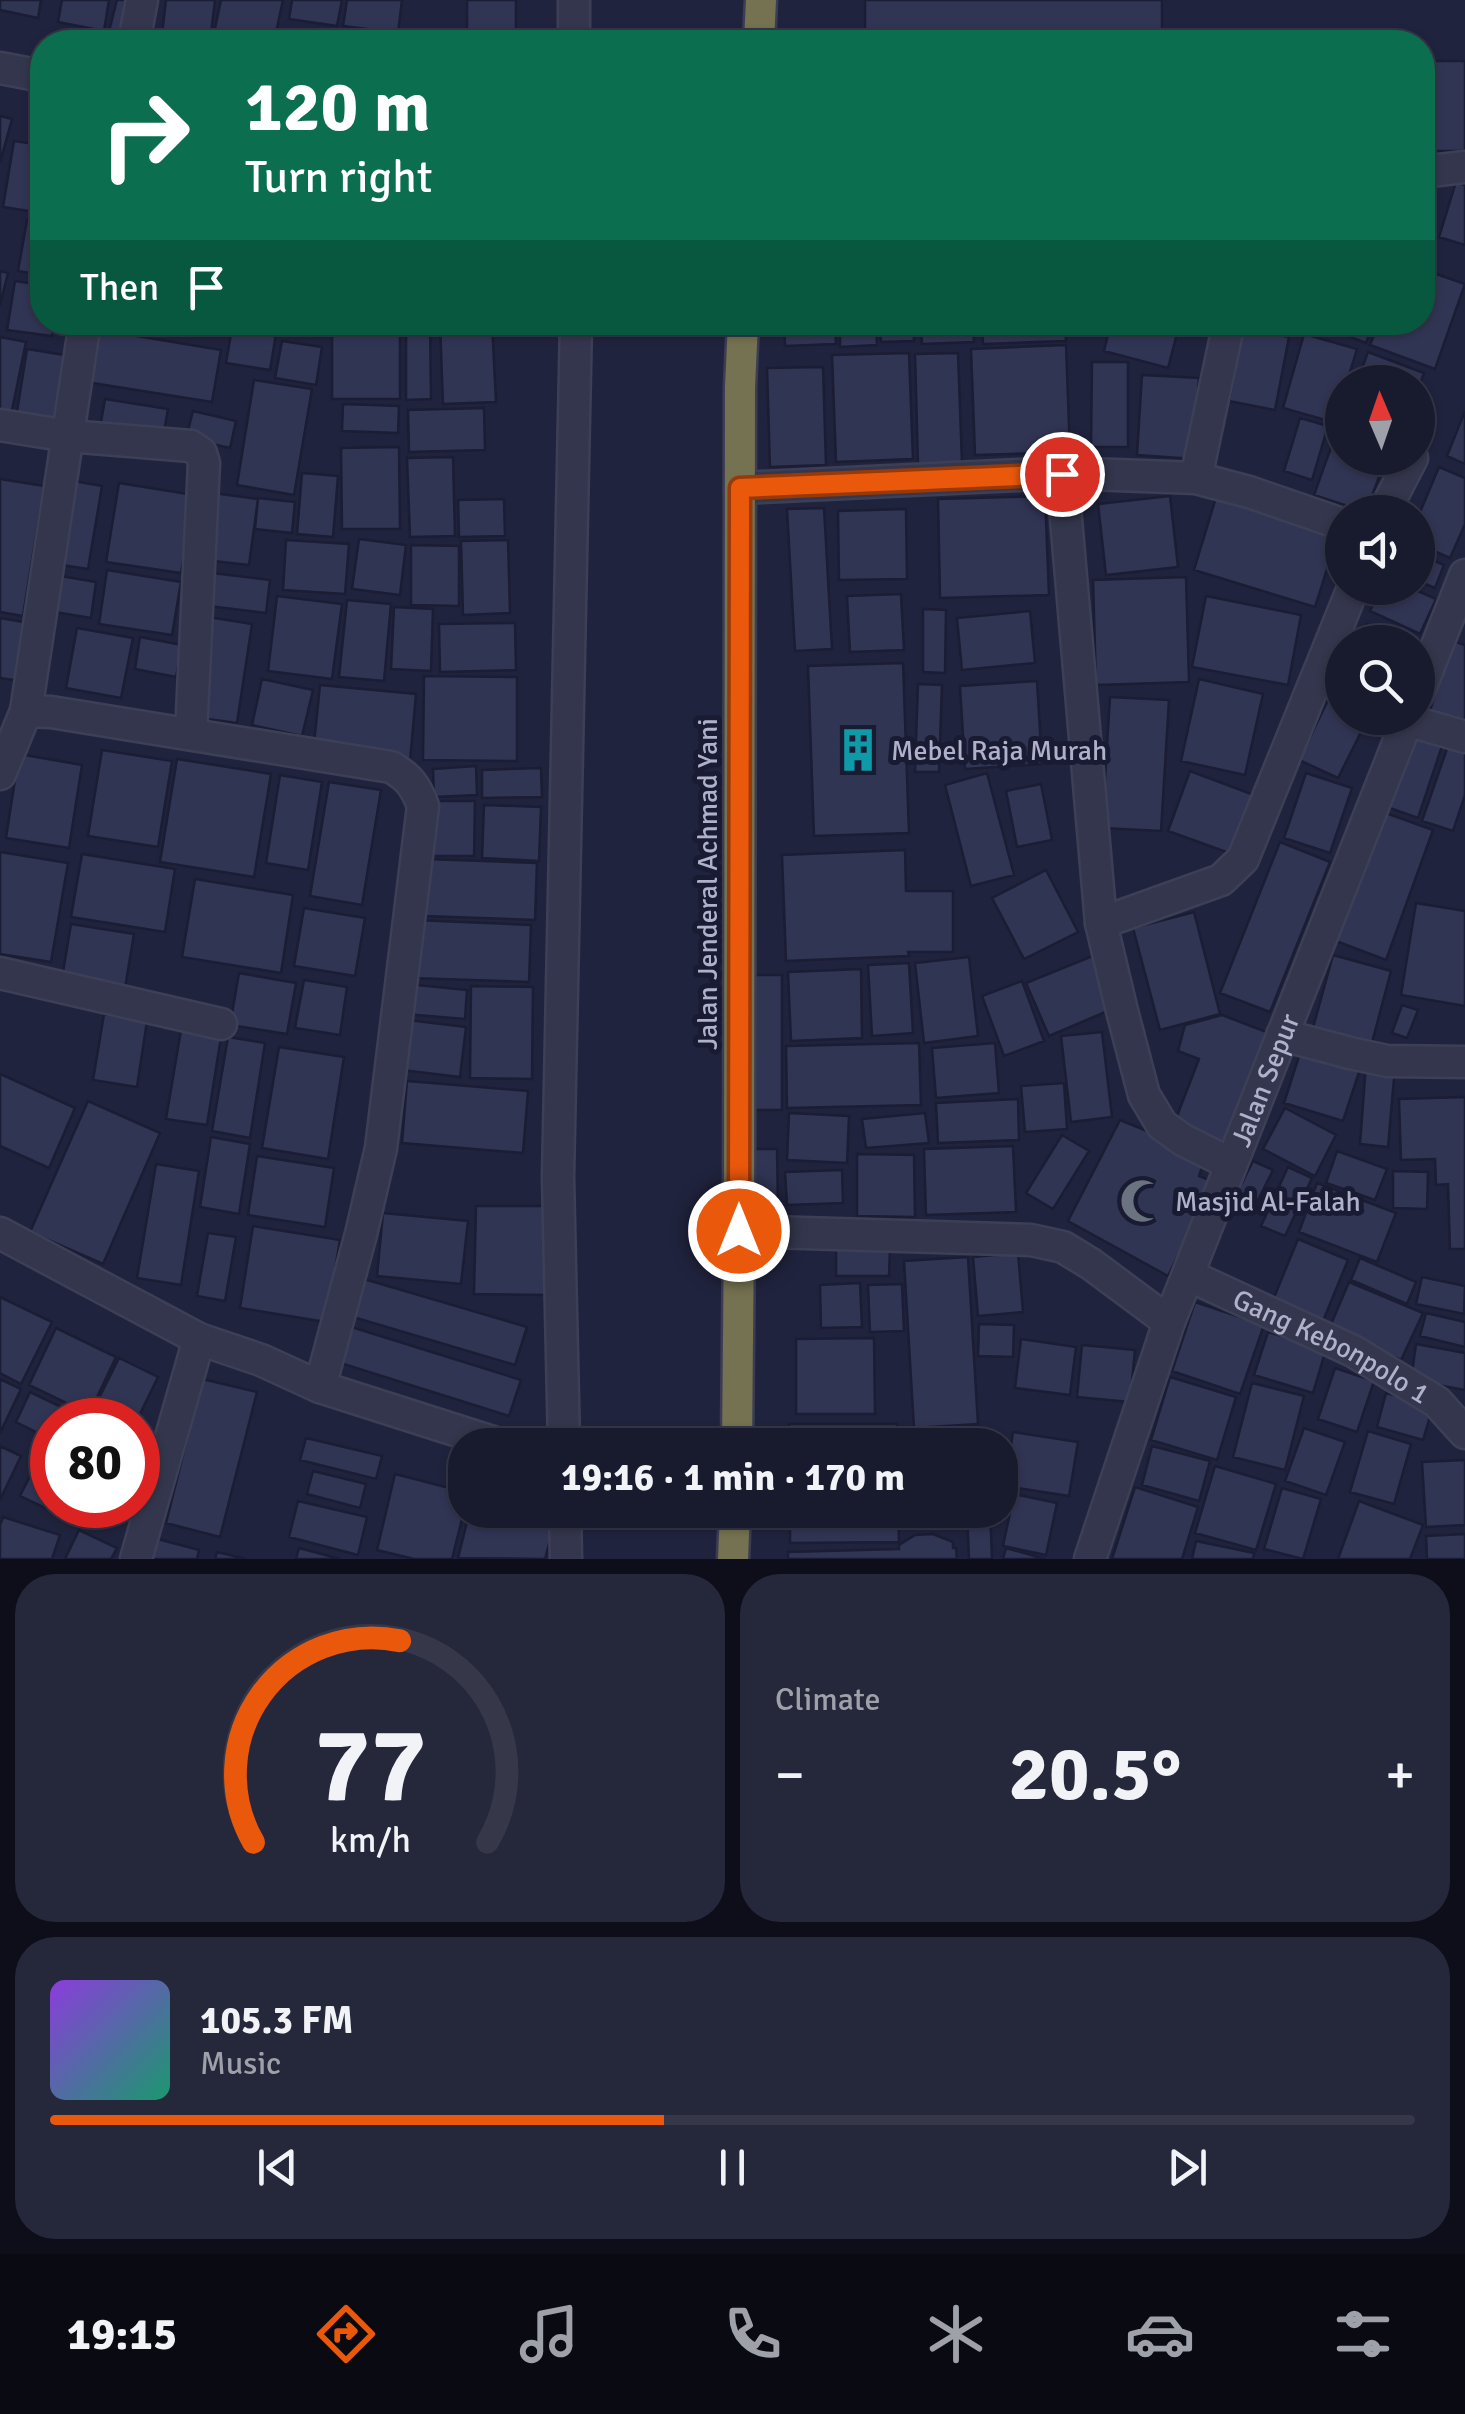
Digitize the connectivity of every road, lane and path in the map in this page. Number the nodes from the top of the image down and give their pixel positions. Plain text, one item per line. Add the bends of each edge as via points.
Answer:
1 (142, 0) edge
2 (574, 0) edge
3 (761, 0) edge
4 (136, 30) edge
5 (574, 30) edge
6 (760, 30) edge
7 (0, 68) edge
8 (30, 74) edge
9 (1465, 167) edge
10 (1435, 170) edge
11 (84, 335) edge
12 (576, 335) edge
13 (742, 335) edge
14 (1226, 335) edge
15 (0, 425) edge
16 (68, 436) junction
17 (1062, 474) junction
18 (1196, 478) junction
19 (740, 488) junction
20 (1325, 518) edge
21 (1465, 574) edge
22 (1345, 605) edge
23 (1435, 650) edge
24 (26, 711) junction
25 (1435, 722) edge
26 (190, 734) junction
27 (1401, 735) edge
28 (1465, 737) edge
29 (0, 774) edge
30 (1101, 922) junction
31 (0, 973) edge
32 (221, 1024) dead end
33 (1282, 1035) junction
34 (1465, 1062) edge
35 (1231, 1164) junction
36 (739, 1231) junction
37 (0, 1234) edge
38 (1188, 1275) junction
39 (1168, 1322) junction
40 (199, 1339) junction
41 (320, 1387) junction
42 (449, 1428) edge
43 (564, 1428) edge
44 (737, 1428) edge
45 (1465, 1433) edge
46 (565, 1528) edge
47 (733, 1528) edge
48 (136, 1559) edge
49 (566, 1559) edge
50 (732, 1559) edge
51 (1090, 1559) edge

1 - 4 street
2 - 5 street
3 - 6 highway
7 - 8 street
9 - 10 street
11 - 16 street
12 - 43 street via 558,1177
13 - 19 highway, Jalan Jenderal Achmad Yani
14 - 18 street
15 - 16 street
16 - 24 street
16 - 26 street via 191,446 201,453
17 - 18 street
17 - 19 street
17 - 30 street
18 - 20 street
19 - 36 highway, Jalan Jenderal Achmad Yani
21 - 23 street, Jalan Sepur
22 - 30 street via 1242,859 1221,880
24 - 26 street
24 - 29 street
25 - 28 street
26 - 41 street via 391,766 417,788 423,806 381,1148
27 - 33 street, Jalan Sepur
30 - 35 street via 1152,1112 1183,1140
31 - 32 street
33 - 34 street via 1387,1060
33 - 35 street, Jalan Sepur
35 - 38 street, Jalan Sepur
36 - 39 street via 1031,1240 1063,1247
36 - 44 highway, Jalan Jenderal Achmad Yani
37 - 40 street
38 - 39 street, Jalan Sepur
38 - 45 street, Gang Kebonpolo 1 via 1353,1351 1437,1402
39 - 51 street, Jalan Sepur
40 - 41 street
40 - 48 street
41 - 42 street
46 - 49 street
47 - 50 highway

